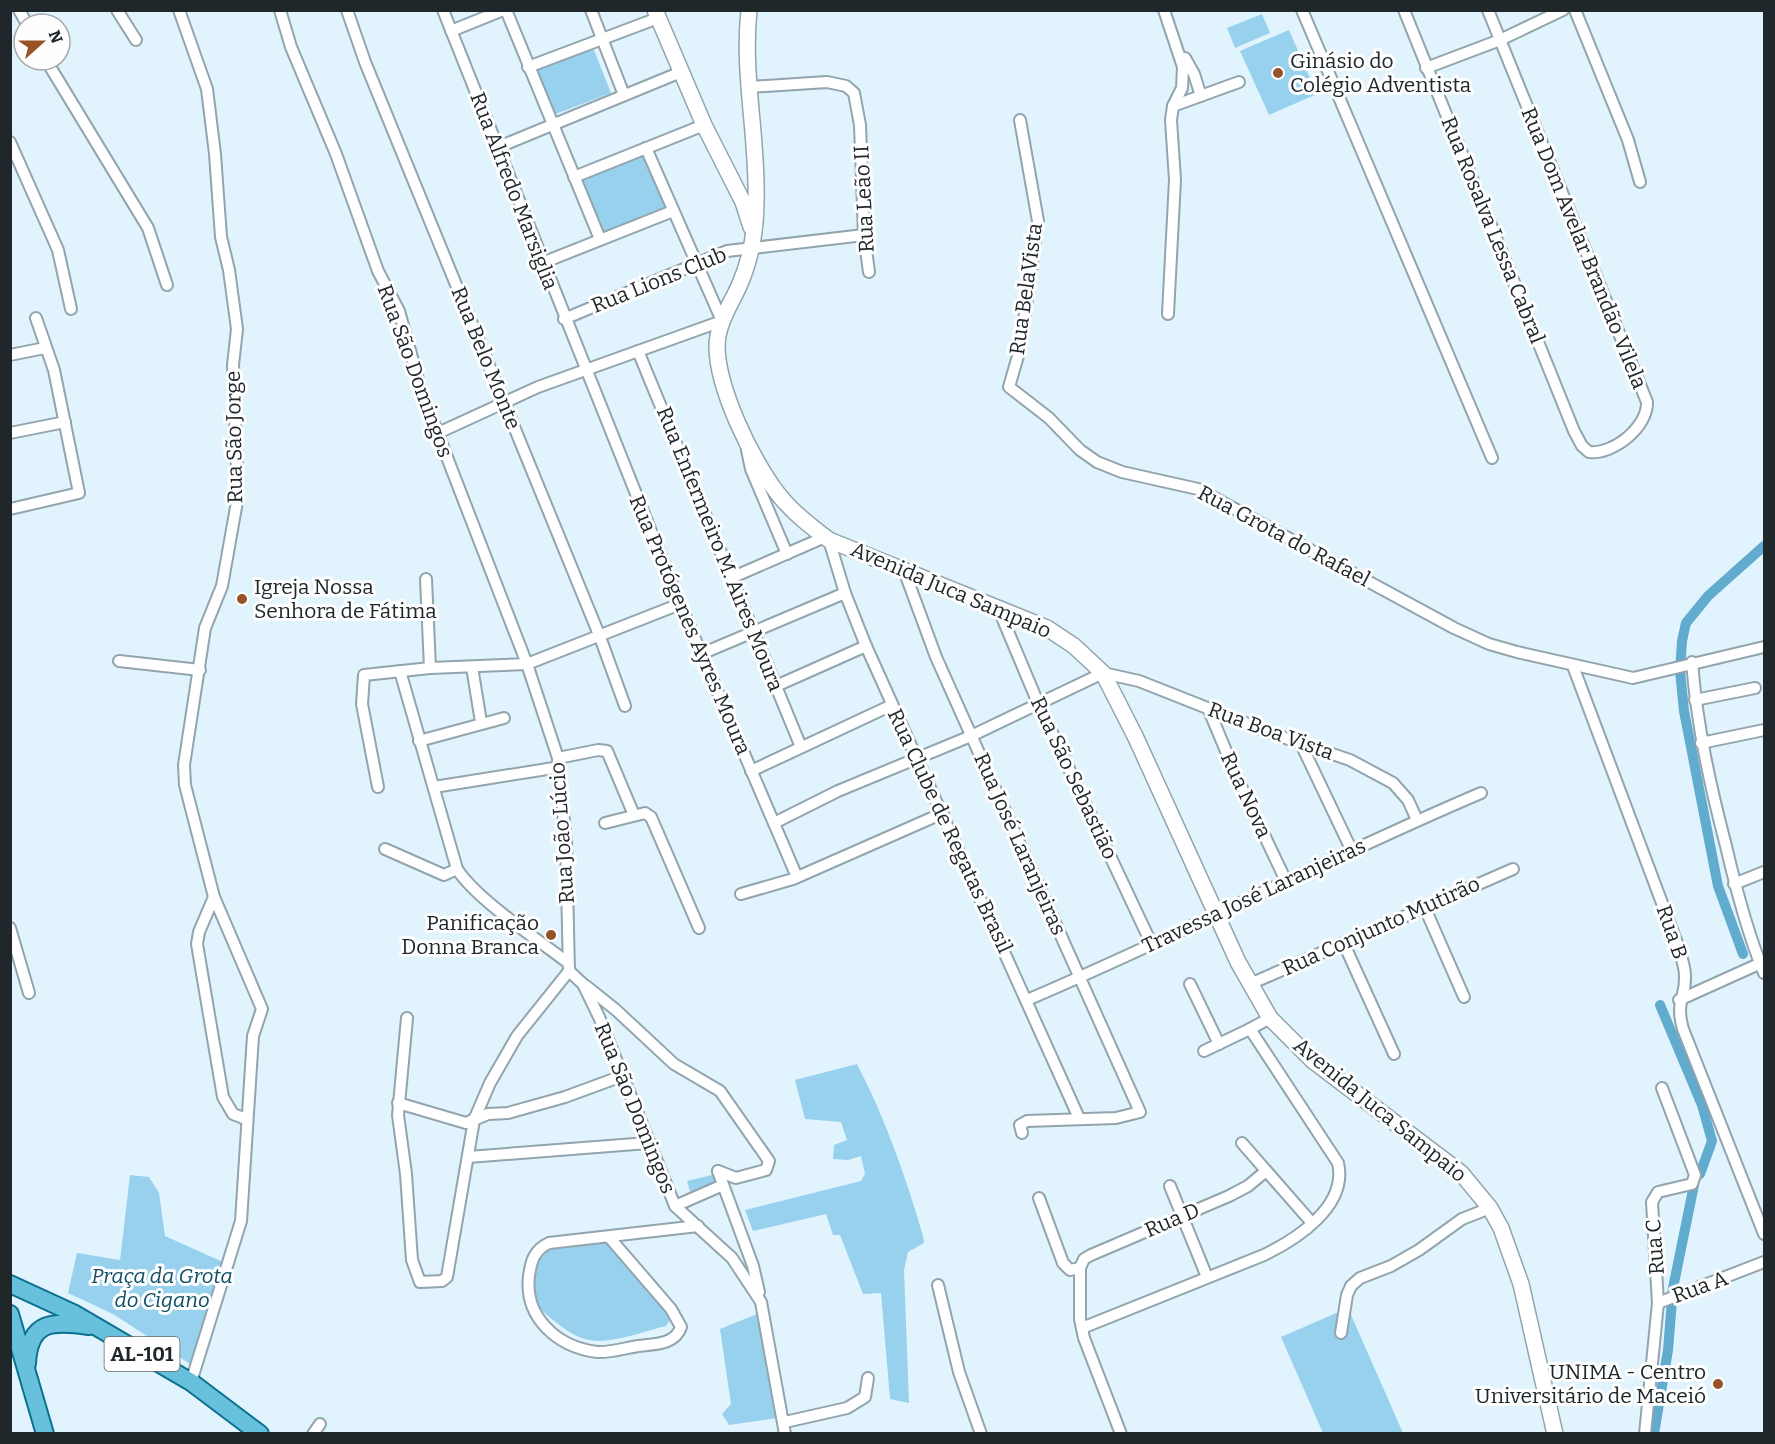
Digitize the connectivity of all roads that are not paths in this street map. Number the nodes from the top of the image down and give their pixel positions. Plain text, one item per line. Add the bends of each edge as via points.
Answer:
1 (117, 10) edge
2 (179, 10) edge
3 (280, 10) edge
4 (347, 10) edge
5 (443, 10) edge
6 (504, 10) edge
7 (591, 10) edge
8 (1164, 10) edge
9 (1302, 10) edge
10 (1404, 10) edge
11 (1488, 10) edge
12 (1563, 10) edge
13 (1575, 10) edge
14 (749, 11) edge
15 (657, 14) edge
16 (451, 31) junction
17 (602, 39) junction
18 (136, 40) dead end
19 (1500, 40) junction
20 (1179, 50) junction
21 (528, 67) junction
22 (1426, 68) junction
23 (53, 72) edge
24 (681, 72) junction
25 (1239, 82) dead end
26 (749, 87) junction
27 (624, 95) junction
28 (1201, 96) junction
29 (1173, 106) junction
30 (1020, 120) dead end
31 (552, 124) junction
32 (704, 125) junction
33 (10, 142) edge
34 (496, 148) junction
35 (646, 148) junction
36 (755, 162) junction
37 (727, 170) junction
38 (574, 177) junction
39 (1640, 182) dead end
40 (673, 211) junction
41 (864, 236) junction
42 (600, 239) junction
43 (753, 241) junction
44 (542, 263) junction
45 (695, 264) junction
46 (869, 272) dead end
47 (167, 285) dead end
48 (71, 309) dead end
49 (1168, 314) dead end
50 (36, 318) dead end
51 (564, 319) junction
52 (722, 321) junction
53 (45, 348) junction
54 (638, 351) junction
55 (10, 356) edge
56 (585, 372) junction
57 (1010, 387) joint
58 (504, 403) junction
59 (1568, 416) joint
60 (65, 422) junction
61 (742, 430) junction
62 (10, 433) edge
63 (438, 433) junction
64 (1492, 458) dead end
65 (10, 509) edge
66 (827, 538) junction
67 (787, 554) junction
68 (905, 573) junction
69 (731, 578) junction
70 (426, 579) dead end
71 (845, 593) junction
72 (680, 604) junction
73 (999, 610) junction
74 (754, 631) junction
75 (600, 637) junction
76 (866, 646) junction
77 (1764, 647) edge
78 (701, 654) junction
79 (119, 661) dead end
80 (527, 664) junction
81 (1686, 664) junction
82 (472, 666) junction
83 (1573, 666) junction
84 (430, 668) junction
85 (200, 670) junction
86 (400, 671) junction
87 (1103, 673) junction
88 (776, 686) junction
89 (1755, 688) dead end
90 (1695, 700) junction
91 (1038, 703) junction
92 (891, 705) junction
93 (625, 706) dead end
94 (1208, 708) junction
95 (504, 718) dead end
96 (480, 722) junction
97 (1763, 730) edge
98 (971, 735) junction
99 (419, 741) junction
100 (1701, 743) junction
101 (1301, 744) junction
102 (801, 747) junction
103 (917, 758) junction
104 (559, 762) junction
105 (751, 771) junction
106 (378, 787) dead end
107 (434, 787) junction
108 (1481, 793) dead end
109 (943, 813) junction
110 (634, 815) junction
111 (1418, 820) junction
112 (605, 823) dead end
113 (774, 823) junction
114 (385, 849) dead end
115 (1351, 849) junction
116 (457, 869) junction
117 (1513, 869) dead end
118 (1764, 872) edge
119 (797, 877) junction
120 (1286, 881) junction
121 (1734, 884) junction
122 (741, 894) dead end
123 (214, 897) junction
124 (1424, 906) junction
125 (1217, 915) junction
126 (10, 928) edge
127 (699, 928) dead end
128 (1344, 944) junction
129 (1152, 945) junction
130 (1760, 950) edge
131 (568, 966) junction
132 (1762, 968) edge
133 (1080, 977) junction
134 (583, 984) junction
135 (1190, 984) dead end
136 (1250, 984) junction
137 (29, 993) dead end
138 (1464, 997) dead end
139 (1027, 1000) junction
140 (1679, 1000) junction
141 (407, 1018) dead end
142 (1269, 1018) junction
143 (1250, 1029) junction
144 (1219, 1044) junction
145 (1204, 1051) dead end
146 (1394, 1054) dead end
147 (622, 1076) junction
148 (1662, 1088) dead end
149 (398, 1103) junction
150 (1079, 1118) junction
151 (246, 1119) junction
152 (474, 1120) junction
153 (1022, 1134) dead end
154 (648, 1143) junction
155 (1242, 1143) dead end
156 (468, 1157) junction
157 (1266, 1171) junction
158 (723, 1185) junction
159 (1170, 1186) dead end
160 (1039, 1198) dead end
161 (675, 1206) junction
162 (1490, 1208) junction
163 (1183, 1216) junction
164 (1312, 1223) junction
165 (698, 1226) junction
166 (1764, 1234) edge
167 (609, 1237) junction
168 (1764, 1262) edge
169 (1080, 1268) junction
170 (1207, 1276) junction
171 (10, 1284) edge
172 (938, 1285) dead end
173 (1661, 1301) junction
174 (761, 1302) junction
175 (10, 1314) edge
176 (93, 1327) junction
177 (1082, 1328) junction
178 (1341, 1333) dead end
179 (27, 1364) junction
180 (868, 1378) dead end
181 (191, 1382) junction
182 (785, 1422) junction
183 (320, 1424) dead end
184 (45, 1434) edge
185 (260, 1434) edge
186 (314, 1434) edge
187 (785, 1434) edge
188 (981, 1434) edge
189 (1121, 1434) edge
190 (1555, 1434) edge
191 (1645, 1434) edge

1 - 18 street
2 - 85 street, Rua São Jorge via 207,89 221,237 237,329 233,393 238,496 222,586 205,628
3 - 63 street, Rua São Domingos via 378,271 399,312 412,363
4 - 58 street, Rua Belo Monte
5 - 16 street, Rua Alfredo Marsiglia
6 - 16 street
6 - 21 street
7 - 17 street
8 - 20 street
9 - 64 street
10 - 22 street, Rua Rosalva Lessa Cabral
11 - 19 street, Rua Dom Avelar Brandão Vilela
12 - 19 street
13 - 39 street via 1628,140
14 - 26 main road, Avenida Juca Sampaio
15 - 17 street
15 - 24 main road
16 - 34 street, Rua Alfredo Marsiglia
17 - 21 street
17 - 27 street
19 - 22 street
19 - 59 street, Rua Dom Avelar Brandão Vilela via 1647,402 1637,428 1595,453 1582,446
20 - 28 street via 1194,74
20 - 29 street via 1184,79
21 - 31 street
22 - 59 street, Rua Rosalva Lessa Cabral
23 - 47 street via 148,228
24 - 27 street
24 - 32 main road
25 - 28 street
26 - 36 main road, Avenida Juca Sampaio
26 - 41 street, Rua Leão II via 827,82 851,89 857,99 860,125
27 - 31 street
28 - 29 street
29 - 49 street
30 - 57 street, Rua BelaVista via 1038,221 1020,350
31 - 34 street
31 - 38 street
32 - 35 street
32 - 37 main road
33 - 48 street via 58,250
34 - 44 street, Rua Alfredo Marsiglia
35 - 38 street
35 - 40 street
36 - 37 main road via 743,171
36 - 43 main road, Avenida Juca Sampaio
37 - 43 main road via 743,202
38 - 42 street
40 - 42 street
40 - 45 street
41 - 43 street, Rua Lions Club
41 - 46 street, Rua Leão II
42 - 44 street
43 - 45 street, Rua Lions Club
43 - 52 main road, Avenida Juca Sampaio
44 - 51 street, Rua Alfredo Marsiglia
45 - 51 street, Rua Lions Club
45 - 52 street
50 - 53 street
51 - 56 street, Rua Alfredo Marsiglia
52 - 54 street
52 - 61 main road, Avenida Juca Sampaio via 716,348 718,362
53 - 55 street
53 - 60 street
54 - 56 street
54 - 69 street, Rua Enfermeiro M. Aires Moura
56 - 58 street
56 - 72 street, Rua Protógenes Ayres Moura
57 - 83 street, Rua Grota do Rafael via 1097,462 1145,478 1162,478 1198,489 1470,636
58 - 63 street
58 - 75 street, Rua Belo Monte
60 - 62 street
60 - 65 street via 79,493
61 - 66 main road, Avenida Juca Sampaio via 771,486 803,520
61 - 67 street via 751,469
63 - 80 street, Rua São Domingos
66 - 67 street
66 - 68 main road, Avenida Juca Sampaio
66 - 71 street, Rua Clube de Regatas Brasil
67 - 69 street
68 - 73 main road, Avenida Juca Sampaio
68 - 98 street, Rua José Laranjeiras
69 - 74 street, Rua Enfermeiro M. Aires Moura
70 - 84 street
71 - 74 street
71 - 76 street, Rua Clube de Regatas Brasil
72 - 75 street
72 - 78 street, Rua Protógenes Ayres Moura
73 - 87 main road, Avenida Juca Sampaio via 1061,636
73 - 91 street, Rua São Sebastião
74 - 78 street
74 - 88 street, Rua Enfermeiro M. Aires Moura
75 - 80 street
75 - 93 street, Rua Belo Monte
76 - 88 street
76 - 92 street, Rua Clube de Regatas Brasil
77 - 81 street, Rua Grota do Rafael
78 - 105 street, Rua Protógenes Ayres Moura
79 - 85 street
80 - 82 street
80 - 104 street, Rua João Lúcio
81 - 83 street, Rua Grota do Rafael via 1633,678
81 - 90 street
82 - 84 street
82 - 96 street
83 - 140 street, Rua B via 1677,943 1686,978
84 - 86 street
85 - 123 street, Rua São Jorge via 184,785
86 - 99 street
86 - 106 street via 364,675 362,704
87 - 91 street
87 - 94 street, Rua Boa Vista via 1139,681
87 - 125 main road, Avenida Juca Sampaio
88 - 102 street, Rua Enfermeiro M. Aires Moura
89 - 90 street
90 - 100 street
91 - 98 street
91 - 129 street, Rua São Sebastião
92 - 102 street
92 - 103 street, Rua Clube de Regatas Brasil
94 - 101 street, Rua Boa Vista
94 - 120 street, Rua Nova
95 - 96 street
96 - 99 street
97 - 100 street
98 - 103 street
98 - 133 street, Rua José Laranjeiras
99 - 107 street
100 - 121 street
101 - 111 street, Rua Boa Vista via 1350,760 1394,783
101 - 115 street
102 - 105 street
103 - 109 street, Rua Clube de Regatas Brasil
103 - 113 street
104 - 107 street
104 - 110 street via 607,751
104 - 131 street, Rua João Lúcio via 566,842
105 - 113 street, Rua Protógenes Ayres Moura
107 - 116 street
108 - 111 street, Travessa José Laranjeiras
109 - 119 street
109 - 139 street, Rua Clube de Regatas Brasil
110 - 112 street
110 - 127 street via 645,813 653,819
111 - 115 street, Travessa José Laranjeiras
113 - 119 street, Rua Protógenes Ayres Moura
114 - 116 street via 444,874
115 - 120 street, Travessa José Laranjeiras
116 - 131 street, Rua São Domingos via 463,879
117 - 124 street, Rua Conjunto Mutirão
118 - 121 street
119 - 122 street
120 - 125 street, Travessa José Laranjeiras
121 - 130 street
123 - 151 street, Rua São Jorge via 262,1009 253,1036
123 - 151 street via 197,944 223,1097 233,1114
124 - 128 street, Rua Conjunto Mutirão
124 - 138 street
125 - 129 street, Travessa José Laranjeiras
125 - 136 main road, Avenida Juca Sampaio
126 - 137 street
128 - 136 street, Rua Conjunto Mutirão
128 - 146 street
129 - 133 street, Travessa José Laranjeiras
130 - 132 street
131 - 134 street, Rua São Domingos
131 - 152 street via 518,1036
132 - 140 street
133 - 139 street, Travessa José Laranjeiras
133 - 150 street, Rua José Laranjeiras via 1140,1112 1116,1118
134 - 147 street, Rua São Domingos
134 - 158 street via 674,1064 720,1091 766,1155 769,1167 758,1173 736,1178 718,1171
135 - 144 street
136 - 142 main road, Avenida Juca Sampaio
139 - 150 street, Rua Clube de Regatas Brasil
140 - 166 street, Rua B via 1679,1015 1694,1060
141 - 149 street
142 - 143 street
142 - 162 main road, Avenida Juca Sampaio via 1312,1060 1461,1173
143 - 144 street
143 - 164 street via 1338,1163 1339,1184
144 - 145 street
147 - 152 street via 565,1097
147 - 154 street, Rua São Domingos
148 - 173 street, Rua C via 1693,1171 1692,1184 1658,1192 1653,1198
149 - 152 street via 466,1123
149 - 156 street via 412,1260 422,1283 447,1277
150 - 153 street via 1024,1122 1020,1125
151 - 181 street, Rua São Jorge via 241,1221
152 - 156 street
154 - 156 street
154 - 161 street, Rua São Domingos
155 - 157 street
157 - 163 street, Rua D via 1238,1191
157 - 164 street
158 - 161 street
158 - 174 street via 753,1266
159 - 163 street
160 - 169 street via 1063,1263 1070,1270
161 - 165 street, Rua São Domingos
162 - 178 street, Avenida Juca Sampaio via 1462,1219 1391,1266 1360,1278 1347,1295
162 - 190 main road, Avenida Juca Sampaio via 1521,1284
163 - 169 street, Rua D via 1084,1258
163 - 170 street
164 - 170 street via 1288,1243
165 - 167 street
165 - 174 street, Rua São Domingos via 732,1258
167 - 167 street via 679,1320 681,1327 673,1339 598,1352 574,1346 554,1334 535,1315 528,1284 531,1263 540,1248 549,1243
168 - 173 street, Rua A
169 - 177 street
170 - 177 street
171 - 176 main road
172 - 188 street via 959,1372
173 - 191 street, Rua A
174 - 182 street, Rua São Domingos
175 - 179 main road
176 - 179 main road via 57,1322 40,1329 29,1345
176 - 181 main road, AL-101
177 - 189 street
179 - 184 main road
180 - 182 street via 865,1397 847,1407
181 - 185 main road, AL-101
182 - 187 street, Rua São Domingos
183 - 186 street

